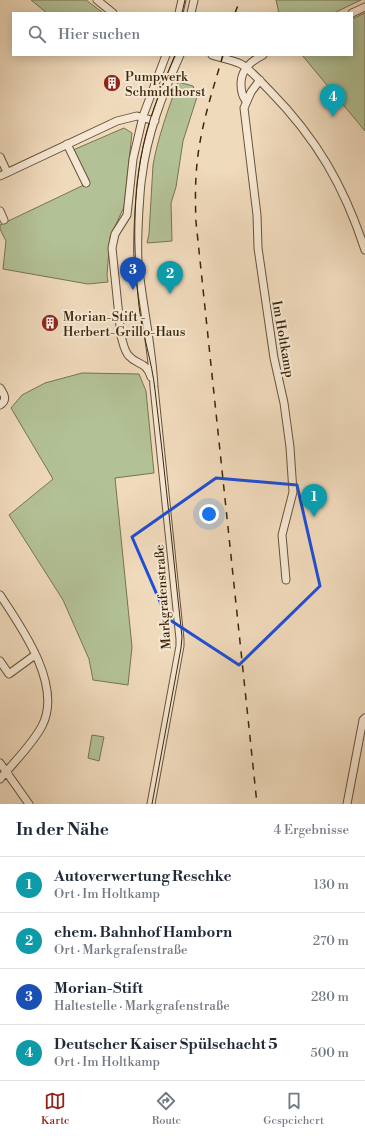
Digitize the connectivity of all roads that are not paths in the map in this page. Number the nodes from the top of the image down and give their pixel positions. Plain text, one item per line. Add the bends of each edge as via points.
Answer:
1 (97, 0) edge
2 (182, 0) edge
3 (194, 0) edge
4 (365, 7) edge
5 (112, 12) edge
6 (179, 12) edge
7 (191, 12) edge
8 (353, 13) edge
9 (166, 56) edge
10 (180, 56) edge
11 (215, 56) edge
12 (261, 56) edge
13 (246, 67) junction
14 (260, 80) junction
15 (246, 102) junction
16 (143, 116) junction
17 (155, 121) junction
18 (68, 144) junction
19 (0, 157) edge
20 (4, 174) edge
21 (86, 183) dead end
22 (0, 211) edge
23 (4, 220) dead end
24 (365, 250) edge
25 (154, 387) junction
26 (0, 388) edge
27 (0, 405) edge
28 (286, 580) dead end
29 (0, 595) edge
30 (35, 656) junction
31 (0, 662) edge
32 (365, 718) edge
33 (0, 763) edge
34 (6, 772) junction
35 (0, 779) edge
36 (29, 804) edge
37 (151, 804) edge
38 (347, 804) edge

1 - 5 street
2 - 6 street
3 - 7 street
4 - 8 street
9 - 16 street, Markgrafenstraße
10 - 17 street, Markgrafenstraße
11 - 13 street
12 - 13 street
13 - 14 street
13 - 15 street, Im Holtkamp via 241,76 241,89
14 - 15 street
14 - 24 street via 324,157 349,206
15 - 28 street, Im Holtkamp via 244,108 257,215 258,248 290,447 293,492 282,535
16 - 17 street
16 - 18 street via 127,117
16 - 25 street, Markgrafenstraße via 133,159 127,215 115,234 112,248 120,336 129,356 150,372
17 - 25 street, Markgrafenstraße via 142,176 137,233 143,306
18 - 20 street
18 - 21 street
19 - 20 street
22 - 23 street
25 - 37 street, Markgrafenstraße via 180,646
26 - 27 street via 4,396 4,401
29 - 30 street via 25,633
30 - 31 street via 9,674
30 - 34 street via 46,689 46,716 37,734
32 - 38 street
33 - 34 street
34 - 35 street
34 - 36 street

